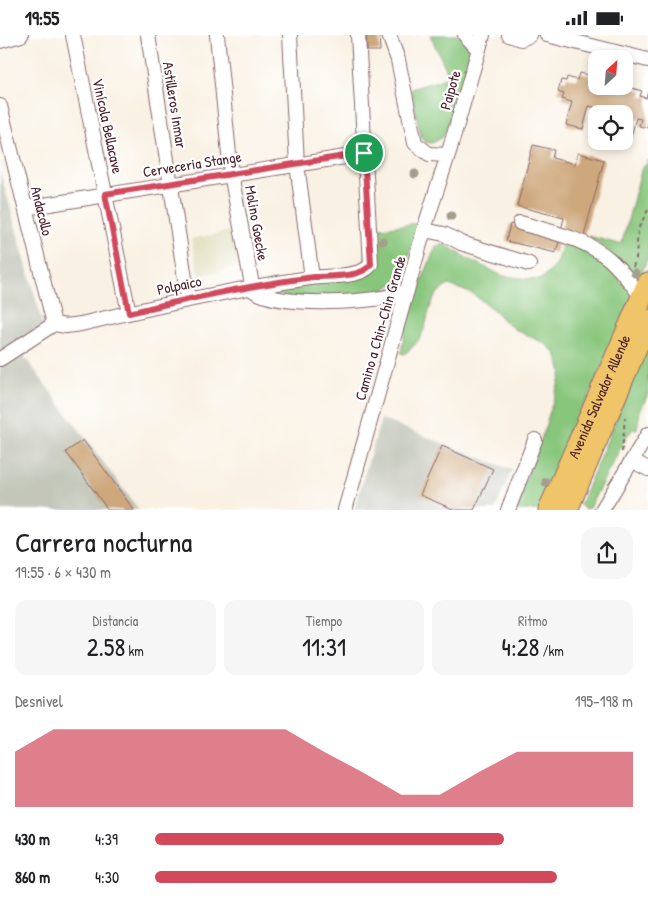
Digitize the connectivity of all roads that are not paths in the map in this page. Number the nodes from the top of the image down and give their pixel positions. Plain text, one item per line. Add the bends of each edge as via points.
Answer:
1 (21, 35) edge
2 (73, 35) edge
3 (148, 35) edge
4 (217, 35) edge
5 (290, 35) edge
6 (358, 35) edge
7 (389, 35) edge
8 (466, 35) edge
9 (483, 35) edge
10 (509, 35) edge
11 (530, 35) edge
12 (546, 35) edge
13 (0, 41) edge
14 (479, 50) junction
15 (648, 59) edge
16 (0, 106) edge
17 (364, 153) junction
18 (448, 155) junction
19 (298, 164) junction
20 (231, 174) junction
21 (170, 184) junction
22 (105, 194) junction
23 (24, 208) junction
24 (520, 223) dead end
25 (424, 230) junction
26 (529, 264) dead end
27 (312, 277) junction
28 (252, 287) junction
29 (640, 287) edge
30 (407, 291) junction
31 (188, 299) junction
32 (129, 313) junction
33 (648, 320) edge
34 (54, 324) junction
35 (0, 359) edge
36 (648, 434) edge
37 (535, 440) dead end
38 (633, 461) junction
39 (648, 469) edge
40 (564, 509) edge
41 (345, 510) edge
42 (508, 510) edge
43 (602, 510) edge

1 - 13 street
2 - 22 street, Vinícola Bellacave
3 - 21 street, Astilleros Inmar
4 - 20 street, Molino Goecke
5 - 19 street
6 - 17 street
7 - 18 street via 398,60 415,143 429,153
8 - 14 street
9 - 14 street, Paipote
10 - 11 street via 521,39
12 - 15 street
14 - 18 street, Paipote
16 - 23 street, Andacollo
17 - 19 street, Cerveceria Stange
17 - 27 street, Polpaico via 371,264 362,273
18 - 25 street, Camino a Chin-Chin Grande
19 - 20 street, Cerveceria Stange
19 - 27 street
20 - 21 street, Cerveceria Stange
20 - 28 street, Molino Goecke
21 - 22 street, Cerveceria Stange
21 - 31 street, Astilleros Inmar
22 - 23 street, Cerveceria Stange
22 - 32 street, Vinícola Bellacave
23 - 34 street, Andacollo
24 - 29 street via 567,236 595,249
25 - 26 street
25 - 30 street, Camino a Chin-Chin Grande
27 - 28 street, Polpaico
28 - 30 street via 259,295 276,299 325,302 381,299
28 - 31 street, Polpaico
29 - 40 highway, Avenida Salvador Allende
30 - 41 street, Camino a Chin-Chin Grande
31 - 32 street, Polpaico
32 - 34 street, Polpaico via 81,324
33 - 40 highway, Avenida Salvador Allende
34 - 35 street
36 - 38 street
37 - 42 street
38 - 39 street
38 - 43 street

